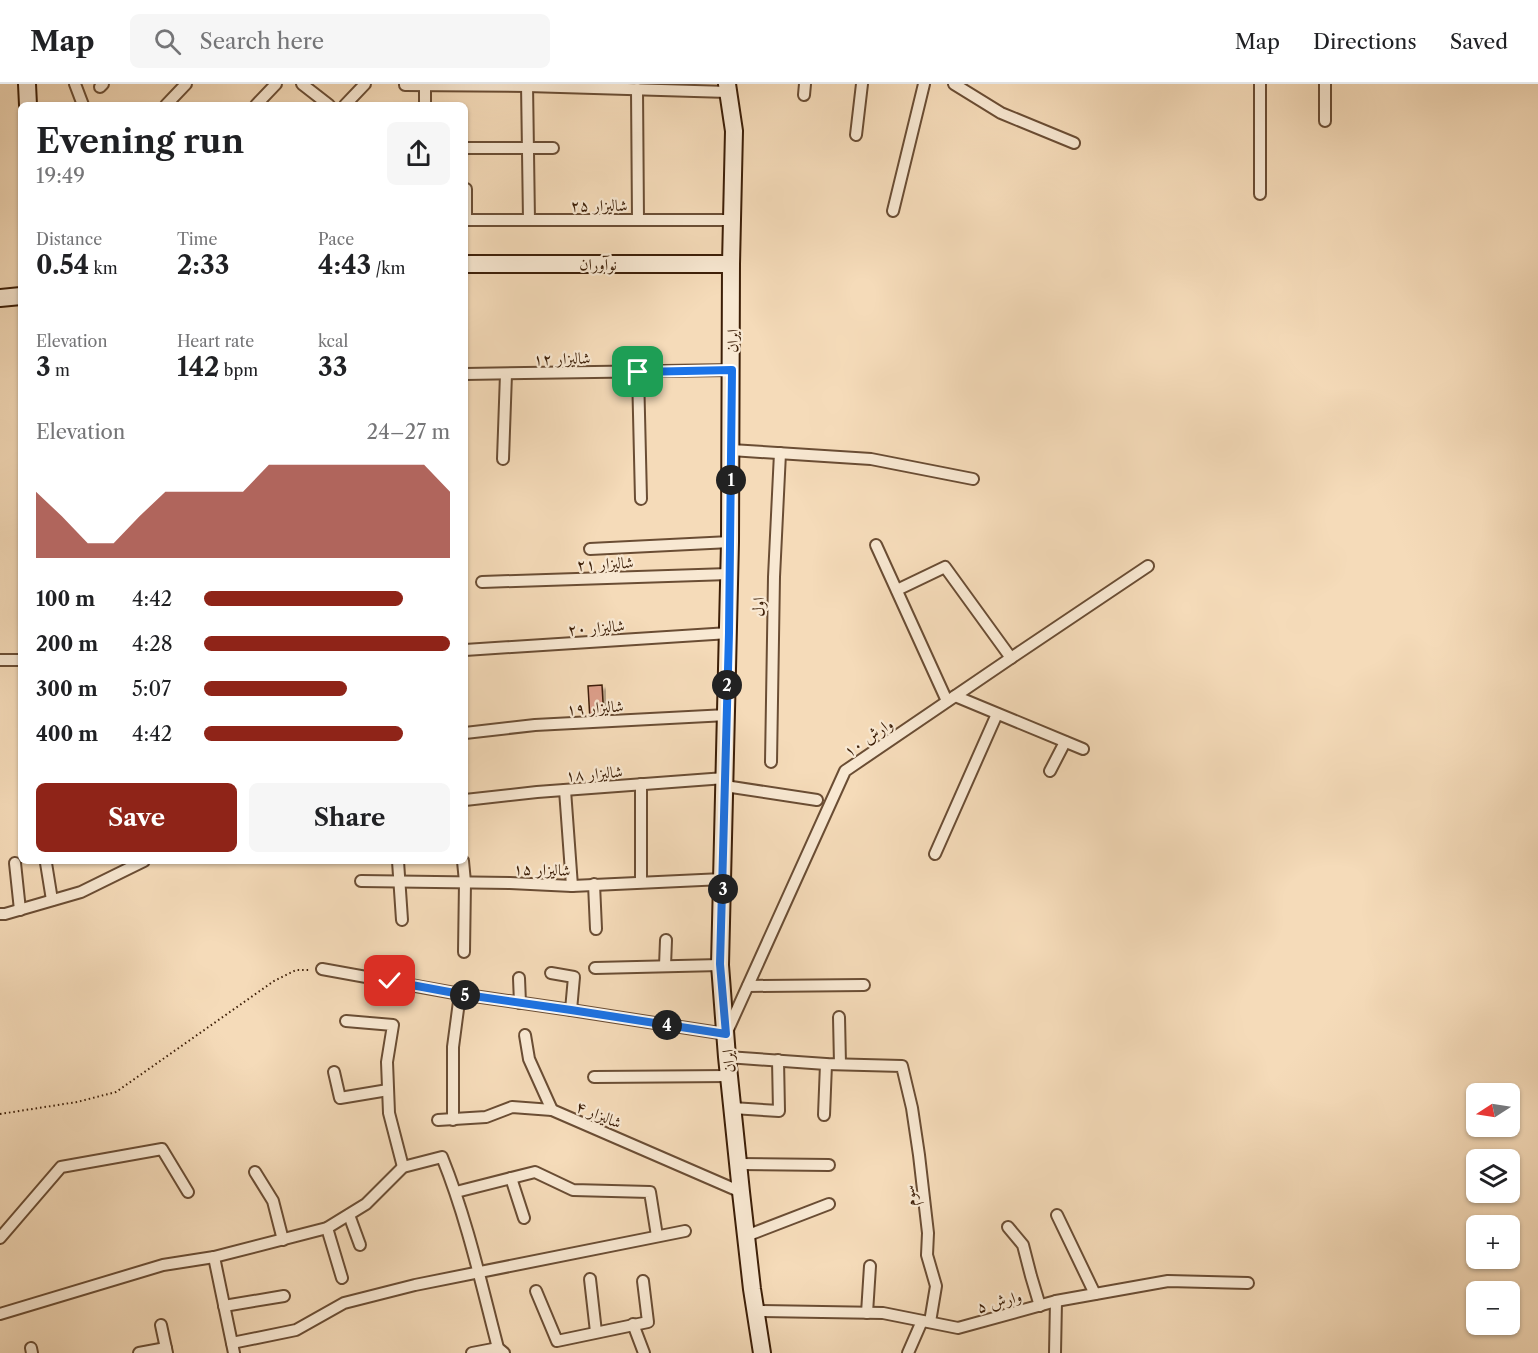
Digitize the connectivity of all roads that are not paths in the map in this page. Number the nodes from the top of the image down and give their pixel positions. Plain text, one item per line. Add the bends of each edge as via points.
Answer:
1 (27, 84) edge
2 (75, 84) edge
3 (186, 84) edge
4 (276, 84) edge
5 (302, 84) edge
6 (365, 84) edge
7 (862, 84) edge
8 (924, 84) edge
9 (954, 84) edge
10 (1260, 84) edge
11 (1324, 84) edge
12 (405, 85) edge
13 (425, 85) edge
14 (527, 85) edge
15 (727, 88) edge
16 (637, 89) junction
17 (28, 102) edge
18 (81, 102) edge
19 (169, 102) edge
20 (259, 102) edge
21 (325, 102) edge
22 (348, 102) edge
23 (425, 102) edge
24 (1325, 121) dead end
25 (856, 135) dead end
26 (1074, 143) dead end
27 (468, 148) edge
28 (527, 148) junction
29 (553, 148) dead end
30 (1260, 194) dead end
31 (893, 211) dead end
32 (468, 220) edge
33 (529, 220) junction
34 (638, 220) junction
35 (733, 220) junction
36 (468, 264) edge
37 (731, 264) junction
38 (18, 296) edge
39 (0, 298) edge
40 (732, 370) junction
41 (638, 372) junction
42 (506, 374) junction
43 (468, 375) edge
44 (731, 450) junction
45 (780, 453) junction
46 (503, 459) dead end
47 (973, 478) dead end
48 (641, 499) dead end
49 (730, 542) junction
50 (876, 545) dead end
51 (590, 549) dead end
52 (1148, 566) dead end
53 (729, 574) junction
54 (482, 582) dead end
55 (897, 590) junction
56 (729, 633) junction
57 (468, 650) edge
58 (1011, 657) junction
59 (0, 660) edge
60 (18, 660) edge
61 (951, 699) junction
62 (997, 714) junction
63 (727, 715) junction
64 (468, 733) edge
65 (1065, 742) junction
66 (1083, 749) dead end
67 (771, 762) dead end
68 (1050, 771) dead end
69 (725, 782) junction
70 (641, 784) junction
71 (565, 790) junction
72 (468, 800) edge
73 (818, 801) dead end
74 (934, 854) dead end
75 (15, 863) dead end
76 (46, 864) edge
77 (138, 864) edge
78 (398, 864) edge
79 (463, 864) edge
80 (723, 879) junction
81 (361, 881) dead end
82 (399, 882) junction
83 (465, 882) junction
84 (641, 882) junction
85 (594, 885) junction
86 (572, 886) junction
87 (51, 900) junction
88 (20, 910) junction
89 (0, 914) edge
90 (402, 920) dead end
91 (596, 929) dead end
92 (666, 940) dead end
93 (464, 952) dead end
94 (720, 964) junction
95 (665, 966) junction
96 (595, 968) dead end
97 (322, 969) road end
98 (551, 973) dead end
99 (519, 978) dead end
100 (864, 985) dead end
101 (748, 986) junction
102 (460, 994) junction
103 (520, 1003) junction
104 (571, 1010) junction
105 (839, 1017) dead end
106 (346, 1021) dead end
107 (726, 1034) junction
108 (525, 1035) dead end
109 (727, 1057) junction
110 (778, 1060) junction
111 (826, 1064) junction
112 (840, 1064) junction
113 (334, 1072) dead end
114 (729, 1076) junction
115 (594, 1077) dead end
116 (388, 1090) junction
117 (732, 1108) junction
118 (552, 1110) junction
119 (824, 1115) dead end
120 (438, 1120) dead end
121 (453, 1120) junction
122 (738, 1164) junction
123 (830, 1165) dead end
124 (403, 1167) junction
125 (255, 1172) dead end
126 (511, 1178) junction
127 (188, 1192) dead end
128 (456, 1192) junction
129 (741, 1192) junction
130 (829, 1204) dead end
131 (349, 1215) junction
132 (1057, 1215) dead end
133 (524, 1218) dead end
134 (1008, 1227) dead end
135 (327, 1228) junction
136 (685, 1231) dead end
137 (657, 1236) junction
138 (747, 1236) junction
139 (0, 1238) edge
140 (283, 1240) junction
141 (360, 1245) dead end
142 (214, 1257) junction
143 (870, 1266) dead end
144 (478, 1272) junction
145 (342, 1278) dead end
146 (590, 1279) dead end
147 (643, 1281) dead end
148 (1248, 1283) dead end
149 (536, 1291) dead end
150 (1095, 1294) junction
151 (284, 1296) dead end
152 (1056, 1301) junction
153 (224, 1306) junction
154 (1040, 1306) junction
155 (756, 1311) junction
156 (867, 1313) junction
157 (0, 1314) edge
158 (926, 1322) junction
159 (633, 1324) junction
160 (161, 1325) dead end
161 (596, 1332) junction
162 (233, 1348) edge
163 (166, 1350) edge
164 (501, 1350) edge
165 (757, 1352) edge
166 (139, 1353) edge
167 (472, 1353) edge
168 (644, 1353) edge
169 (908, 1353) edge
170 (1055, 1353) edge

1 - 17 street
2 - 18 street
3 - 19 street
4 - 20 street
5 - 21 street
6 - 22 street
7 - 25 street
8 - 31 street
9 - 26 street via 1001,113
10 - 30 street
11 - 24 street
12 - 13 street
13 - 14 street
13 - 23 street
14 - 16 street
14 - 28 street
15 - 16 street
15 - 35 street, ایران via 734,131
16 - 34 street
27 - 28 street
28 - 29 street
28 - 33 street
32 - 33 street, شالیزار ۲۵
33 - 34 street, شالیزار ۲۵
34 - 35 street, شالیزار ۲۵
35 - 37 street, ایران
36 - 37 street, نوآوران
37 - 40 street, ایران
38 - 39 street
40 - 41 street, شالیزار ۱۲
40 - 44 street, ایران
41 - 42 street, شالیزار ۱۲
41 - 48 street
42 - 43 street, شالیزار ۱۲
42 - 46 street
44 - 45 street
44 - 49 street, ایران
45 - 47 street via 871,459
45 - 67 street, اول
49 - 51 street
49 - 53 street, ایران
50 - 55 street
52 - 58 street, وارش ۱۰
53 - 54 street, شالیزار ۲۱
53 - 56 street, ایران
55 - 58 street via 945,567
55 - 61 street
56 - 57 street, شالیزار ۲۰
56 - 63 street, ایران
58 - 61 street, وارش ۱۰
59 - 60 street
61 - 62 street
61 - 101 street, وارش ۱۰ via 845,771
62 - 65 street
62 - 74 street
63 - 64 street, شالیزار ۱۹ via 535,725
63 - 69 street, ایران
65 - 66 street
65 - 68 street
69 - 70 street, شالیزار ۱۸
69 - 73 street, شالیزار ۱۸
69 - 80 street, ایران
70 - 71 street, شالیزار ۱۸
70 - 84 street
71 - 72 street, شالیزار ۱۸
71 - 86 street
75 - 88 street
76 - 87 street
77 - 87 street via 81,892
78 - 82 street
79 - 83 street
80 - 84 street, شالیزار ۱۵
80 - 94 street, ایران
81 - 82 street, شالیزار ۱۵
82 - 83 street, شالیزار ۱۵
82 - 90 street
83 - 86 street, شالیزار ۱۵
83 - 93 street
84 - 85 street, شالیزار ۱۵
85 - 86 street, شالیزار ۱۵
85 - 91 street
87 - 88 street
88 - 89 street
92 - 95 street
94 - 95 street
94 - 107 street, ایران
95 - 96 street
97 - 102 street
98 - 104 street via 574,977
99 - 103 street
100 - 101 street
101 - 107 street, وارش ۱۰
102 - 103 street
102 - 121 street via 453,1047
103 - 104 street
104 - 107 street
105 - 112 street
106 - 116 street via 393,1025 387,1062
107 - 109 street, ایران
108 - 118 street via 529,1059
109 - 110 street
109 - 114 street, ایران
110 - 111 street
110 - 117 street via 779,1111
111 - 112 street
111 - 119 street
112 - 158 street, سوم via 902,1066 912,1108 928,1233 927,1255 936,1286
113 - 116 street via 340,1098
114 - 115 street
114 - 117 street, ایران
116 - 124 street via 389,1113
117 - 122 street, ایران
118 - 121 street, شالیزار ۴ via 512,1107 486,1117
118 - 129 street, شالیزار ۴
120 - 121 street, شالیزار ۴
122 - 123 street
122 - 129 street, ایران
124 - 128 street via 442,1157
124 - 131 street via 366,1204
125 - 140 street via 273,1201
126 - 128 street
126 - 133 street
126 - 137 street via 535,1172 573,1190 650,1192
127 - 139 street via 162,1149 61,1167
128 - 144 street
129 - 138 street, ایران
130 - 138 street
131 - 135 street
131 - 141 street
132 - 150 street
134 - 154 street via 1023,1245
135 - 140 street
135 - 145 street
136 - 137 street
137 - 144 street
138 - 155 street, ایران
140 - 142 street
142 - 153 street
142 - 157 street via 163,1265
143 - 156 street
144 - 162 street via 344,1303 296,1330
144 - 164 street
146 - 161 street
147 - 159 street via 648,1322
148 - 150 street, وارش ۵ via 1168,1281
149 - 161 street via 557,1341
150 - 152 street, وارش ۵
151 - 153 street
152 - 154 street, وارش ۵
152 - 170 street
153 - 162 street
154 - 158 street, وارش ۵ via 958,1328
155 - 156 street, وارش ۵
155 - 165 street, ایران
156 - 158 street, وارش ۵
158 - 169 street, سوم
159 - 161 street
159 - 168 street
160 - 163 street
163 - 166 street
164 - 167 street

